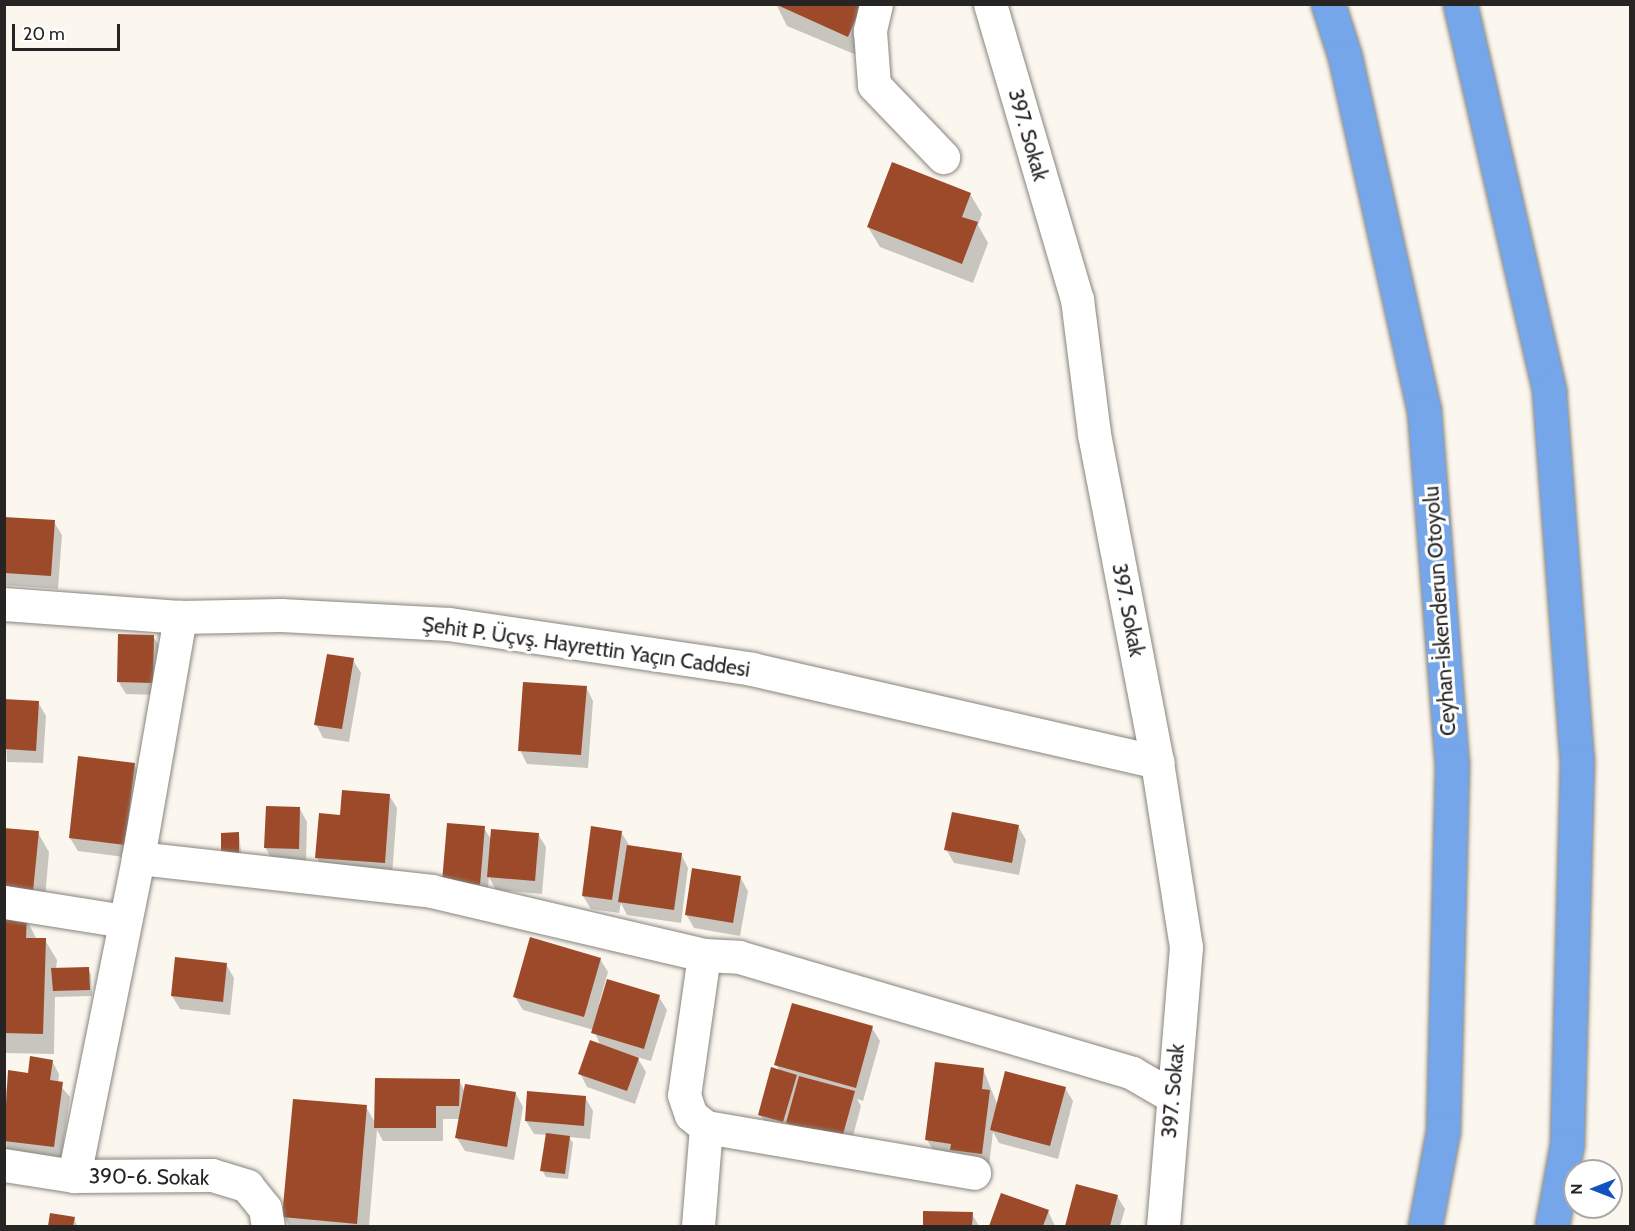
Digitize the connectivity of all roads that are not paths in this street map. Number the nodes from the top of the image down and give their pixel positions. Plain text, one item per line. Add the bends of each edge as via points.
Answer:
1 (876, 4) edge
2 (990, 4) edge
3 (1328, 4) edge
4 (1460, 4) edge
5 (943, 157) dead end
6 (4, 604) edge
7 (180, 617) junction
8 (1158, 762) junction
9 (138, 858) junction
10 (4, 902) edge
11 (124, 921) junction
12 (704, 955) junction
13 (1172, 1096) junction
14 (706, 1127) junction
15 (4, 1165) edge
16 (974, 1173) dead end
17 (74, 1176) junction
18 (268, 1227) edge
19 (698, 1227) edge
20 (1163, 1227) edge
21 (1425, 1227) edge
22 (1552, 1227) edge

1 - 5 street via 870,31 874,85
2 - 8 street, 397. Sokak via 1077,299 1094,434
3 - 21 highway, Ceyhan-İskenderun Otoyolu via 1345,57 1424,410 1428,457 1452,763 1443,1131
4 - 22 highway via 1549,391 1577,760 1568,1144
6 - 7 street, Şehit P. Üçvş. Hayrettin Yaçın Caddesi
7 - 8 street, Şehit P. Üçvş. Hayrettin Yaçın Caddesi via 281,615 461,626 752,669
7 - 9 street
8 - 13 street, 397. Sokak via 1186,947
9 - 11 street
9 - 12 street via 432,891
10 - 11 street
11 - 17 street
12 - 13 street via 739,957 1132,1073
12 - 14 street via 684,1095 691,1115
13 - 20 street, 397. Sokak
14 - 16 street
14 - 19 street
15 - 17 street, 390-6. Sokak
17 - 18 street, 390-6. Sokak via 212,1175 247,1186 265,1208

